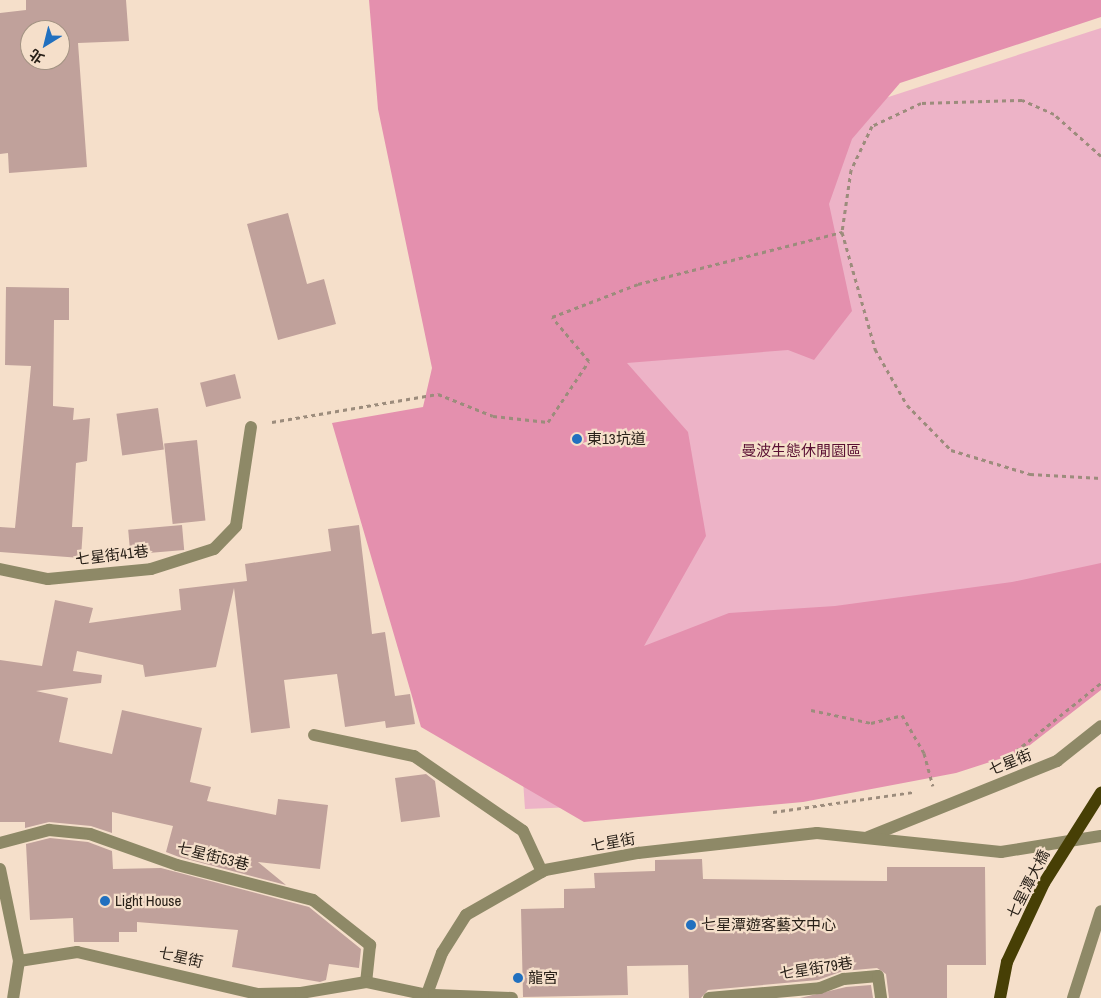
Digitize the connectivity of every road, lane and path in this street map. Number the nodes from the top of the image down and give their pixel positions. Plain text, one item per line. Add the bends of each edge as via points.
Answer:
1 (1101, 156) edge
2 (842, 232) junction
3 (251, 427) joint
4 (1101, 478) edge
5 (0, 569) edge
6 (1101, 684) edge
7 (811, 710) dead end
8 (1101, 726) edge
9 (314, 735) dead end
10 (1005, 756) dead end
11 (942, 785) dead end
12 (1101, 793) edge
13 (1101, 836) edge
14 (867, 838) junction
15 (0, 843) edge
16 (0, 869) edge
17 (542, 872) junction
18 (1101, 911) edge
19 (19, 960) junction
20 (366, 982) junction
21 (427, 994) junction
22 (13, 998) edge
23 (442, 998) edge
24 (512, 998) edge
25 (709, 998) edge
26 (881, 998) edge
27 (1000, 998) edge
28 (1073, 998) edge

1 - 2 path via 1054,114 1022,100 921,103 872,126 851,170
2 - 3 path via 638,284 552,317 589,361 548,422 493,416 438,394
2 - 4 path via 874,349 907,405 951,450 1030,474
3 - 5 street, 七星街41巷 via 236,526 214,549 151,569 58,578
6 - 10 path via 1079,705
7 - 11 path via 871,723 902,715 924,753 934,789
8 - 14 street, 七星街 via 1057,761
9 - 17 street via 414,756 523,831
12 - 27 main road, 七星潭大橋, bridge via 1044,883 1007,962
13 - 14 street, 七星街 via 1002,852
14 - 17 street, 七星街 via 817,833 638,853
15 - 20 street, 七星街53巷 via 49,830 90,834 177,865 313,900 370,945
16 - 19 street
17 - 21 street, 七星街 via 466,915 442,953
18 - 28 street
19 - 20 street, 七星街 via 77,952 258,994
19 - 22 street
20 - 21 street, 七星街
21 - 23 street, 七星街
21 - 24 street
25 - 26 street, 七星街79巷 via 820,988 844,979 878,976

